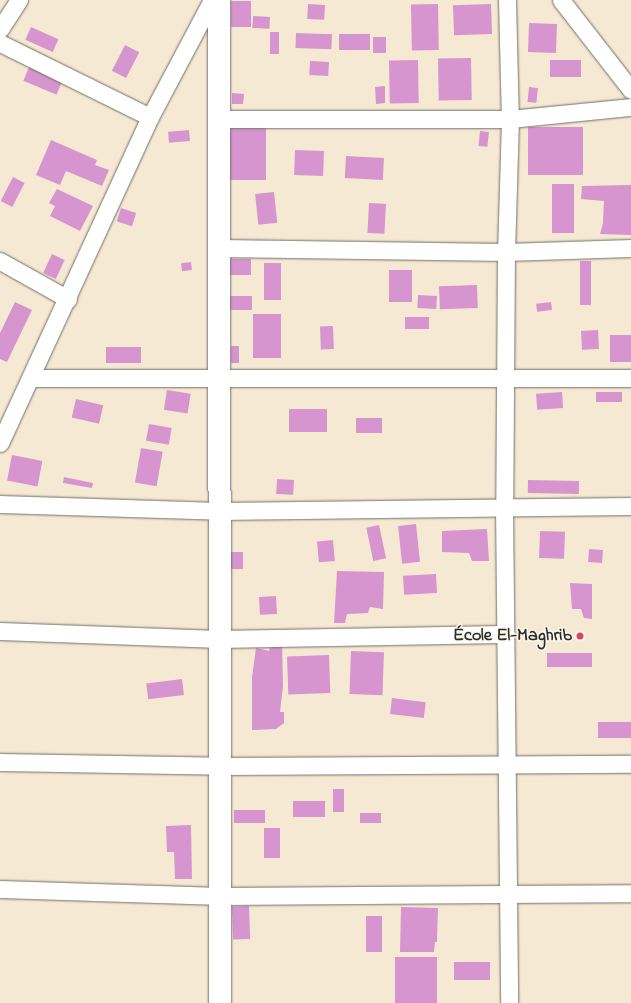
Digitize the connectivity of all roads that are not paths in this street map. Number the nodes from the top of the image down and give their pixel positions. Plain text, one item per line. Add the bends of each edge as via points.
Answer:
1 (18, 0) edge
2 (212, 0) edge
3 (219, 0) edge
4 (507, 0) edge
5 (561, 0) edge
6 (0, 29) edge
7 (0, 43) edge
8 (631, 90) edge
9 (631, 107) edge
10 (150, 117) junction
11 (219, 119) junction
12 (510, 119) junction
13 (219, 248) junction
14 (631, 248) edge
15 (506, 252) junction
16 (0, 261) edge
17 (68, 299) junction
18 (31, 378) junction
19 (219, 378) junction
20 (506, 378) junction
21 (631, 378) edge
22 (0, 443) edge
23 (0, 504) edge
24 (631, 506) edge
25 (504, 508) junction
26 (219, 511) junction
27 (0, 631) edge
28 (506, 634) junction
29 (219, 639) junction
30 (0, 762) edge
31 (631, 764) edge
32 (506, 765) junction
33 (221, 766) junction
34 (0, 889) edge
35 (631, 893) edge
36 (507, 894) junction
37 (221, 896) junction
38 (220, 1003) edge
39 (509, 1003) edge

1 - 6 street
2 - 10 street
3 - 11 main road
4 - 12 street
5 - 8 street
7 - 10 street
9 - 12 street
10 - 17 street
11 - 12 street
11 - 13 main road
12 - 15 street
13 - 15 street
13 - 19 main road
14 - 15 street
15 - 20 street
16 - 17 street
17 - 18 street
18 - 19 street
18 - 22 street
19 - 20 street
19 - 26 main road
20 - 21 street
20 - 25 street
23 - 26 street
24 - 25 street
25 - 26 street
25 - 28 street
26 - 29 main road
27 - 29 street
28 - 29 street
28 - 32 street
29 - 33 main road
30 - 33 street
31 - 32 street
32 - 33 street
32 - 36 street
33 - 37 main road
34 - 37 street
35 - 36 street
36 - 37 street
36 - 39 street
37 - 38 main road

